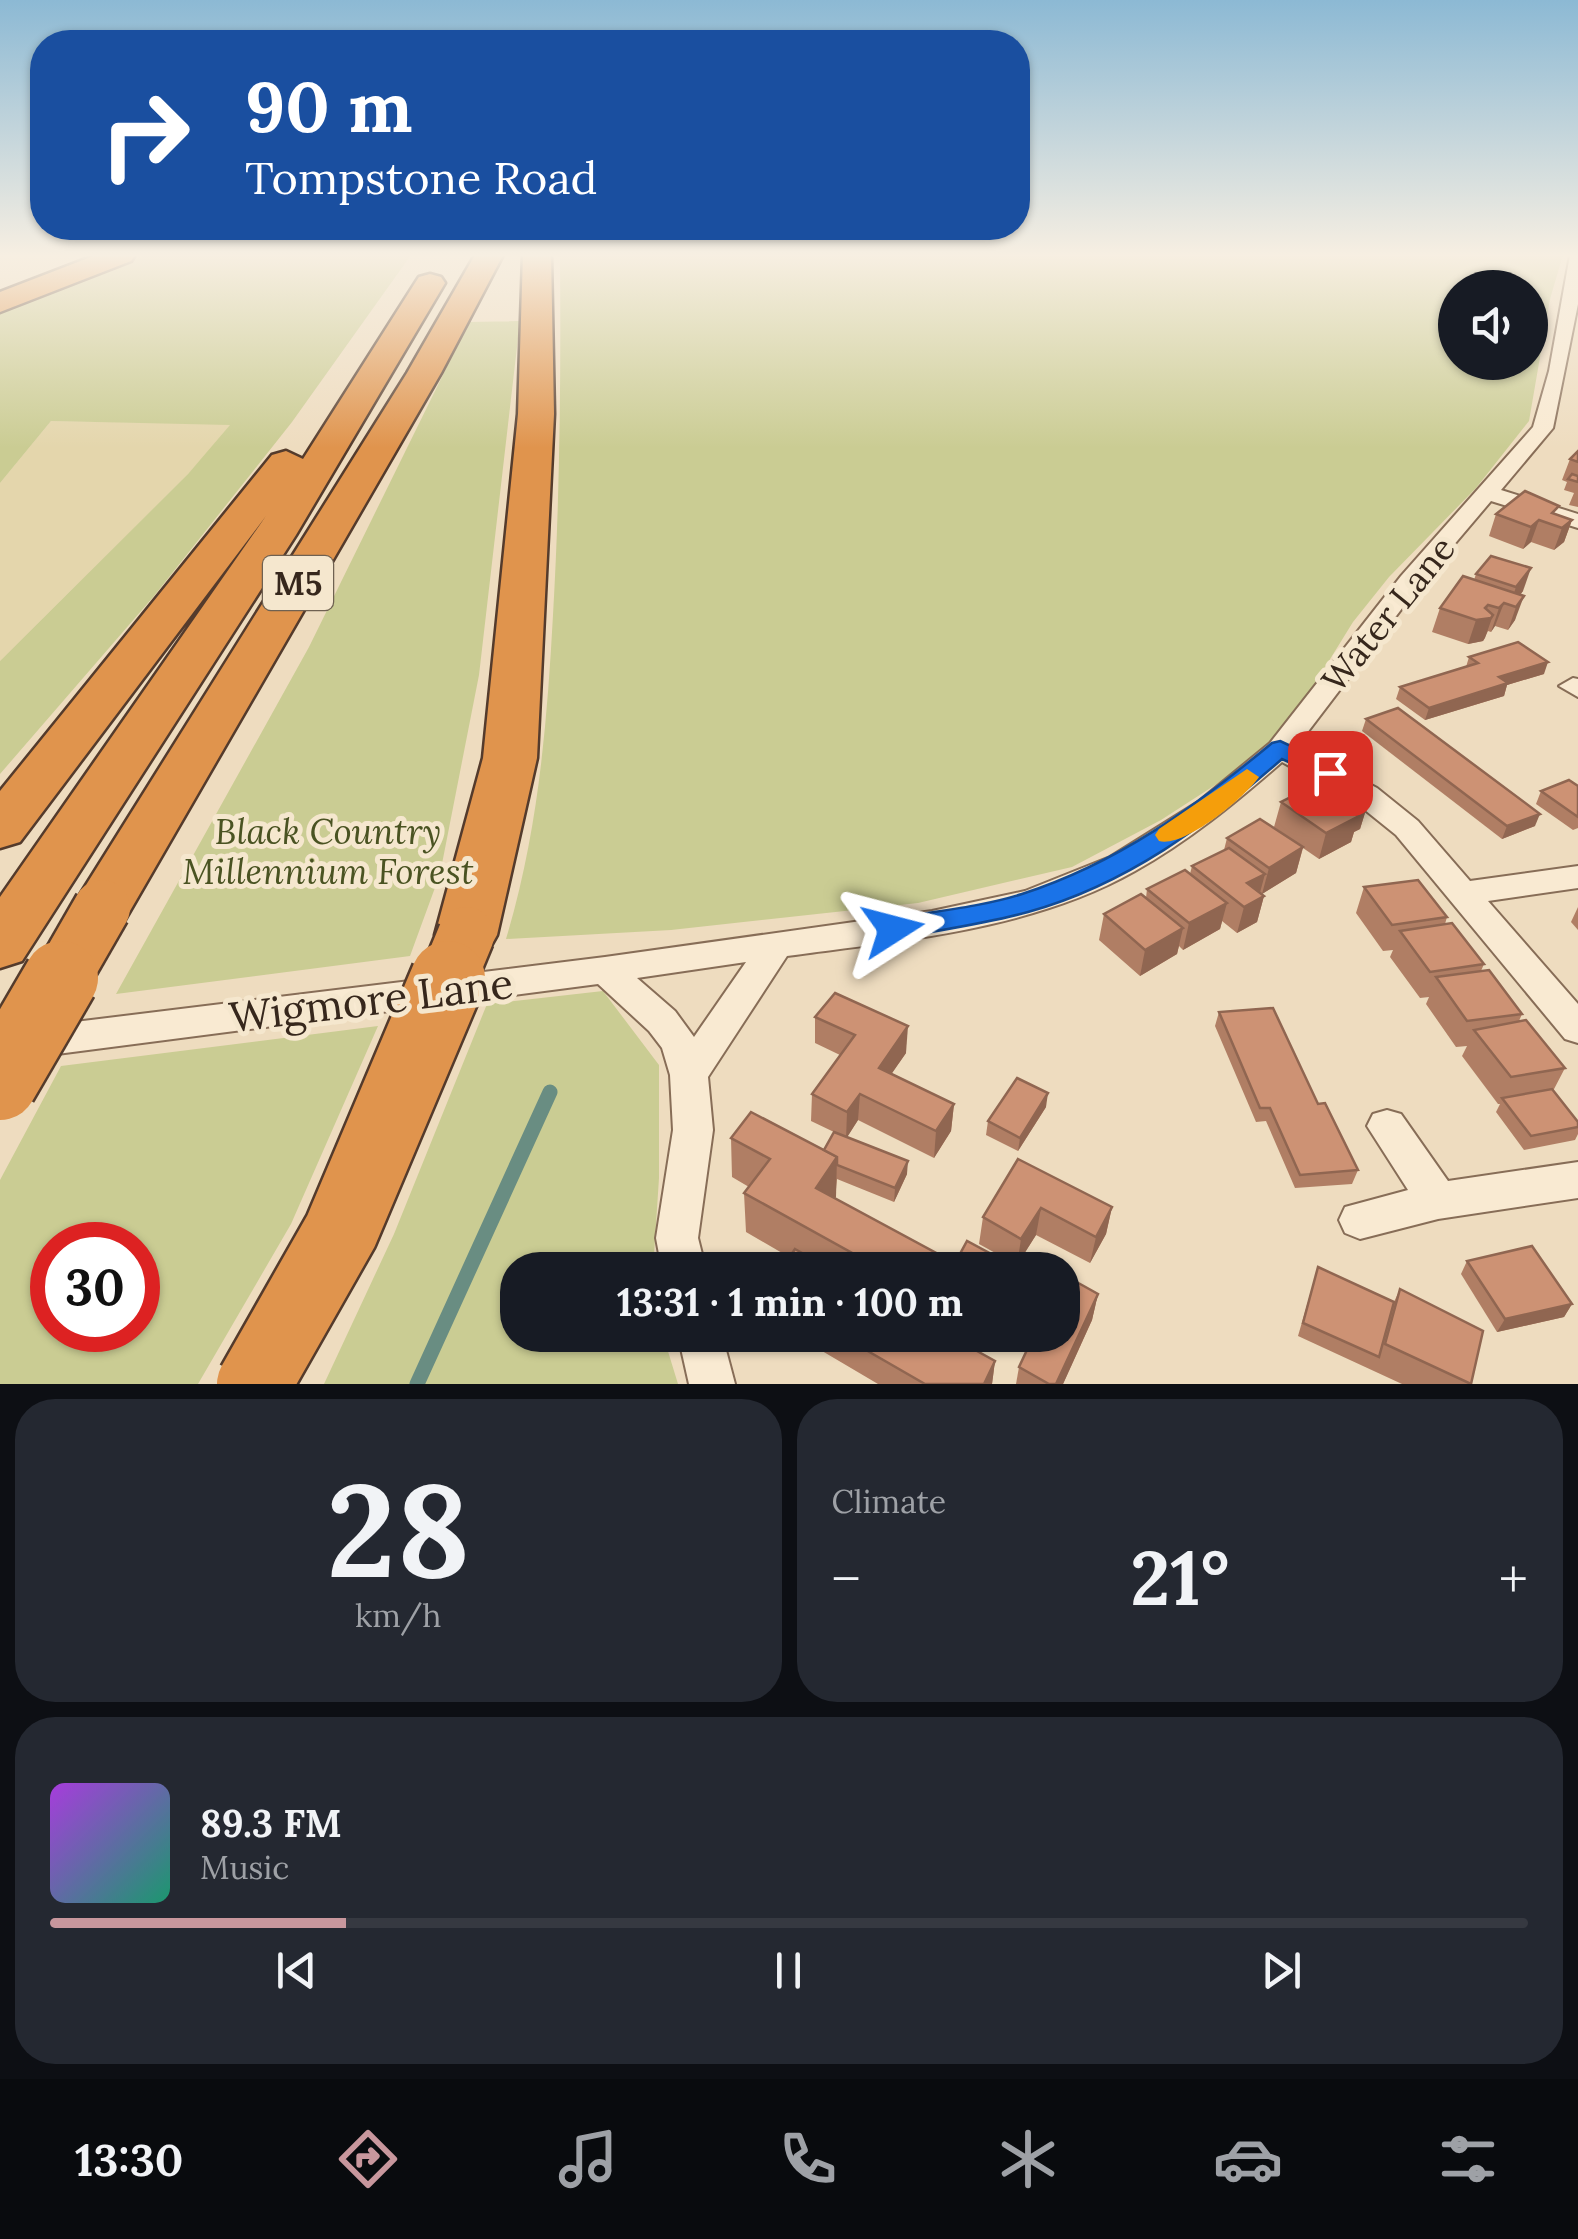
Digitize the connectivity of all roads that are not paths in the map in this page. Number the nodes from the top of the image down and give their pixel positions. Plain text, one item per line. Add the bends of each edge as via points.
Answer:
1 (395, 320) edge
2 (408, 320) edge
3 (453, 320) edge
4 (537, 320) edge
5 (1569, 320) edge
6 (1487, 493) junction
7 (1578, 521) edge
8 (1280, 749) junction
9 (0, 829) edge
10 (1578, 877) edge
11 (1466, 893) junction
12 (10, 930) edge
13 (775, 947) junction
14 (604, 970) junction
15 (1578, 1029) edge
16 (0, 1046) edge
17 (689, 1074) junction
18 (0, 1084) edge
19 (1386, 1126) dead end
20 (1578, 1180) edge
21 (1438, 1201) junction
22 (1360, 1220) dead end
23 (680, 1252) edge
24 (704, 1352) edge
25 (254, 1384) edge
26 (712, 1384) edge

1 - 9 highway, M5
2 - 12 highway, M5 via 275,535
3 - 18 highway, M5, bridge
4 - 25 highway, bridge via 536,414 510,758 466,934 340,1231
5 - 6 street, Water Lane via 1542,428
6 - 7 street
6 - 8 street, Water Lane
8 - 11 street via 1366,795 1408,828
8 - 13 street, Water Lane via 1209,809 1074,887 932,923
10 - 11 street
11 - 15 street
13 - 14 street, Water Lane
13 - 17 street
14 - 16 street, Wigmore Lane
14 - 17 street via 662,1021 679,1043
17 - 23 street via 694,1130
19 - 21 street
20 - 21 street
21 - 22 street
24 - 26 street

